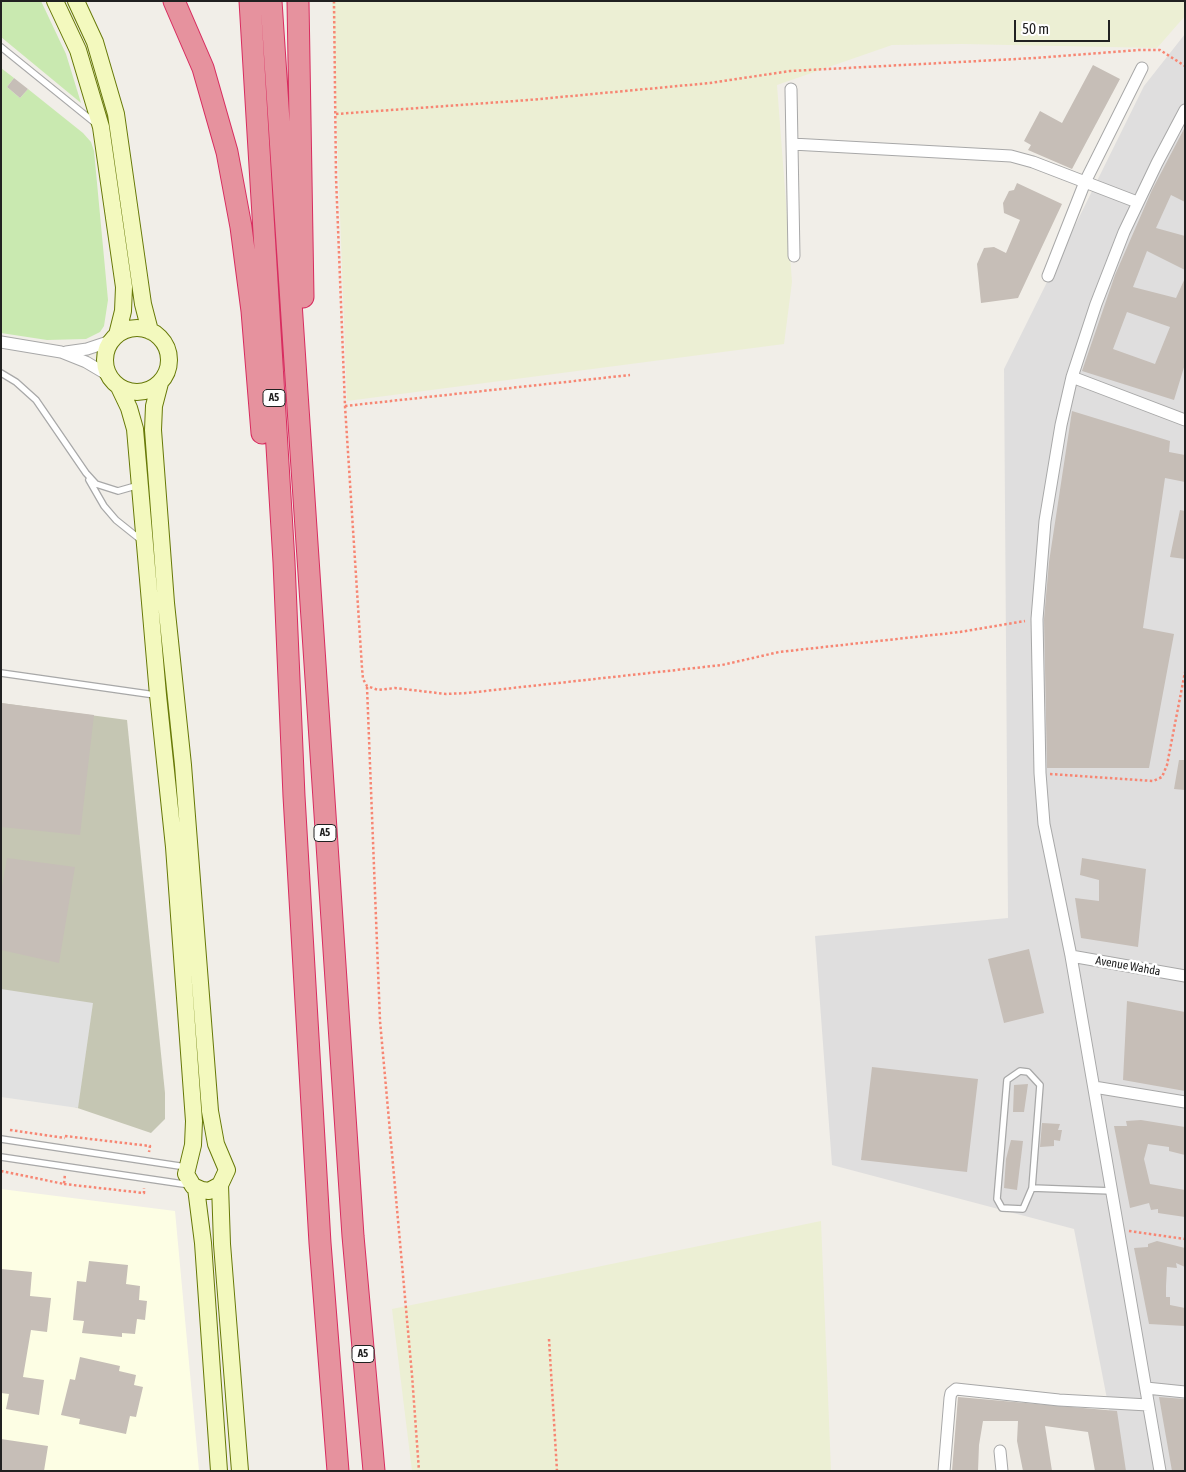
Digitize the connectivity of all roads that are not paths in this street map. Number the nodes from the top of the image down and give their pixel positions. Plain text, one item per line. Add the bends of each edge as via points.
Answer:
1 (55, 1) edge
2 (76, 1) edge
3 (174, 1) edge
4 (250, 1) edge
5 (271, 1) edge
6 (298, 1) edge
7 (1, 47) edge
8 (1142, 68) dead end
9 (791, 88) dead end
10 (1185, 110) edge
11 (100, 127) junction
12 (792, 144) junction
13 (1085, 182) junction
14 (1137, 202) junction
15 (794, 256) dead end
16 (1048, 276) dead end
17 (150, 331) junction
18 (114, 338) junction
19 (1, 342) edge
20 (61, 352) junction
21 (1, 373) edge
22 (108, 375) junction
23 (1072, 377) junction
24 (160, 382) junction
25 (119, 387) junction
26 (1185, 420) edge
27 (298, 430) junction
28 (86, 473) junction
29 (140, 484) junction
30 (145, 542) junction
31 (1, 673) edge
32 (158, 695) junction
33 (294, 796) junction
34 (1071, 956) junction
35 (1185, 976) edge
36 (1094, 1087) junction
37 (1185, 1102) edge
38 (1, 1139) edge
39 (220, 1155) junction
40 (1, 1157) edge
41 (189, 1162) junction
42 (220, 1185) junction
43 (194, 1187) junction
44 (1032, 1188) junction
45 (1112, 1191) junction
46 (1146, 1388) junction
47 (1185, 1392) edge
48 (1148, 1405) junction
49 (1000, 1451) dead end
50 (219, 1471) edge
51 (240, 1471) edge
52 (338, 1471) edge
53 (374, 1471) edge
54 (944, 1471) edge
55 (1002, 1471) edge
56 (1160, 1471) edge

1 - 11 street via 78,50
2 - 17 street via 95,42 116,114 142,304
3 - 33 highway via 203,68 227,152 241,227 262,428 282,761
4 - 33 highway, A5 via 284,562
5 - 27 highway, A5
6 - 27 highway via 304,336
7 - 11 lane
8 - 13 street
9 - 12 street
10 - 14 street
11 - 18 street via 124,286 123,311
12 - 13 street via 1011,156
12 - 15 street
13 - 14 street
13 - 16 street
14 - 23 street via 1096,304
17 - 18 street via 133,328
17 - 24 street via 164,342 168,350 168,367
18 - 20 street via 87,349
18 - 22 street via 104,358
19 - 20 street
20 - 22 street
21 - 28 lane via 36,400
22 - 25 street
23 - 26 street
23 - 34 street via 1045,522 1037,619 1040,774 1048,848
24 - 25 street via 153,388 136,392
24 - 39 street via 153,430 166,603 184,765 210,1111
25 - 29 street via 135,429
27 - 53 highway, A5 via 352,1236
28 - 29 lane via 96,484 110,490 126,490
28 - 30 lane via 104,506
29 - 30 street
30 - 32 street
31 - 32 lane
32 - 41 street via 186,989 194,1121
33 - 52 highway, A5 via 320,1243
34 - 35 street, Avenue Wahda
34 - 36 street
36 - 37 street
36 - 45 street
38 - 41 lane
39 - 41 street via 205,1150
39 - 42 street via 227,1170
40 - 43 lane
41 - 43 street via 188,1180
42 - 43 street via 208,1191
42 - 51 street
43 - 50 street via 203,1243
44 - 44 lane via 1023,1209 1002,1208 997,1199 1007,1080 1020,1071 1028,1072 1040,1085
44 - 45 lane
45 - 46 street
46 - 47 street
46 - 48 street
48 - 54 street via 956,1389 950,1398
48 - 56 street
49 - 55 street

